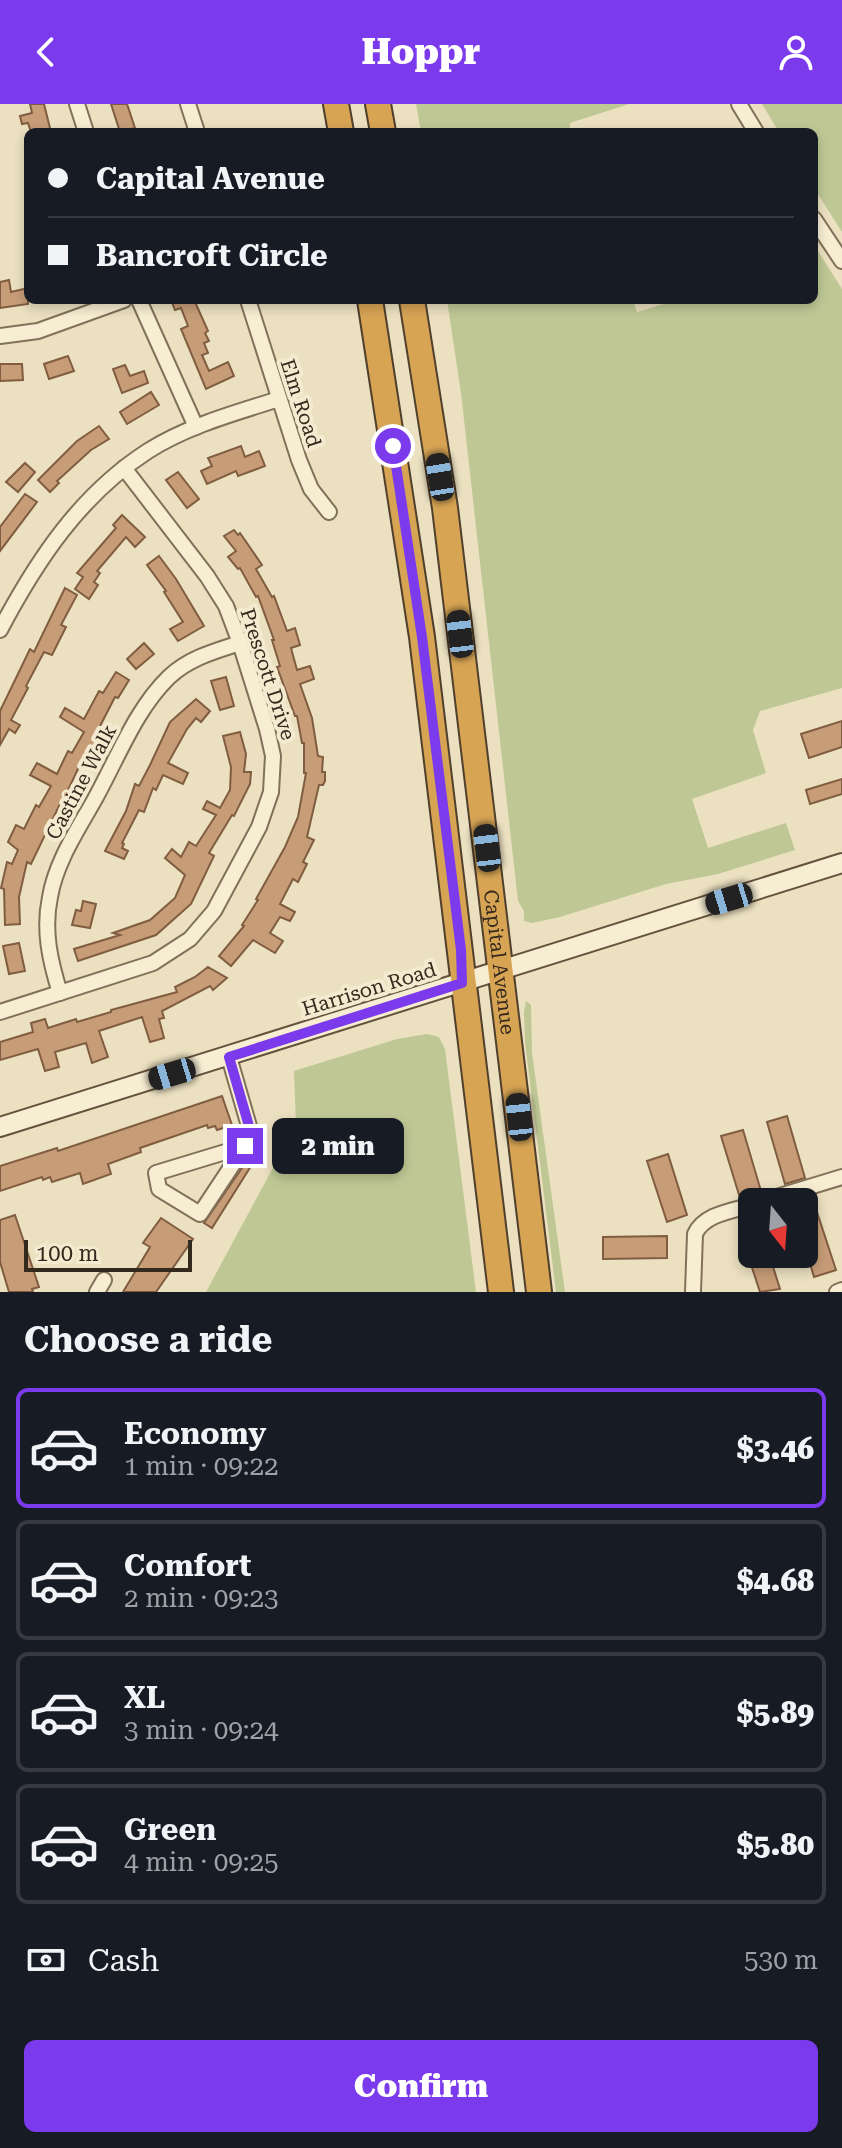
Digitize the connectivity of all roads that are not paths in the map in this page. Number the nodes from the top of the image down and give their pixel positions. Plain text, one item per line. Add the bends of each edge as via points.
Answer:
1 (77, 104) edge
2 (188, 104) edge
3 (336, 104) edge
4 (378, 104) edge
5 (739, 104) edge
6 (85, 128) edge
7 (196, 128) edge
8 (340, 128) edge
9 (382, 128) edge
10 (754, 128) edge
11 (818, 225) edge
12 (842, 261) edge
13 (113, 304) edge
14 (141, 304) edge
15 (249, 304) edge
16 (371, 304) edge
17 (413, 304) edge
18 (0, 336) edge
19 (279, 399) junction
20 (196, 427) junction
21 (124, 468) junction
22 (329, 512) dead end
23 (0, 630) edge
24 (240, 643) junction
25 (842, 863) edge
26 (502, 970) junction
27 (462, 983) junction
28 (60, 993) junction
29 (0, 1012) edge
30 (229, 1057) junction
31 (0, 1127) edge
32 (245, 1146) junction
33 (842, 1177) edge
34 (806, 1188) edge
35 (738, 1210) edge
36 (501, 1292) edge
37 (539, 1292) edge
38 (693, 1292) edge

1 - 6 street
2 - 7 street
3 - 8 highway
4 - 9 highway
5 - 10 street
11 - 12 street
13 - 18 street via 38,331
14 - 20 street
15 - 19 street, Elm Road
16 - 27 highway, Capital Avenue via 422,637
17 - 26 highway, Capital Avenue via 445,508
19 - 20 street
19 - 22 street, Elm Road via 311,489
20 - 21 street
21 - 23 street via 60,530
21 - 24 street, Prescott Drive via 207,576
24 - 28 street, Castine Walk via 185,664 159,688 61,862 47,930
24 - 28 street, Prescott Drive via 273,756 267,807 246,853 214,911 175,951
25 - 26 street, Harrison Road
26 - 27 street, Harrison Road
26 - 37 highway, Capital Avenue
27 - 30 street, Harrison Road
27 - 36 highway, Capital Avenue
28 - 29 street, Prescott Drive
30 - 31 street, Harrison Road
30 - 32 street via 251,1133
32 - 32 street via 200,1214 159,1189 156,1173
33 - 34 street
35 - 38 street via 698,1228

